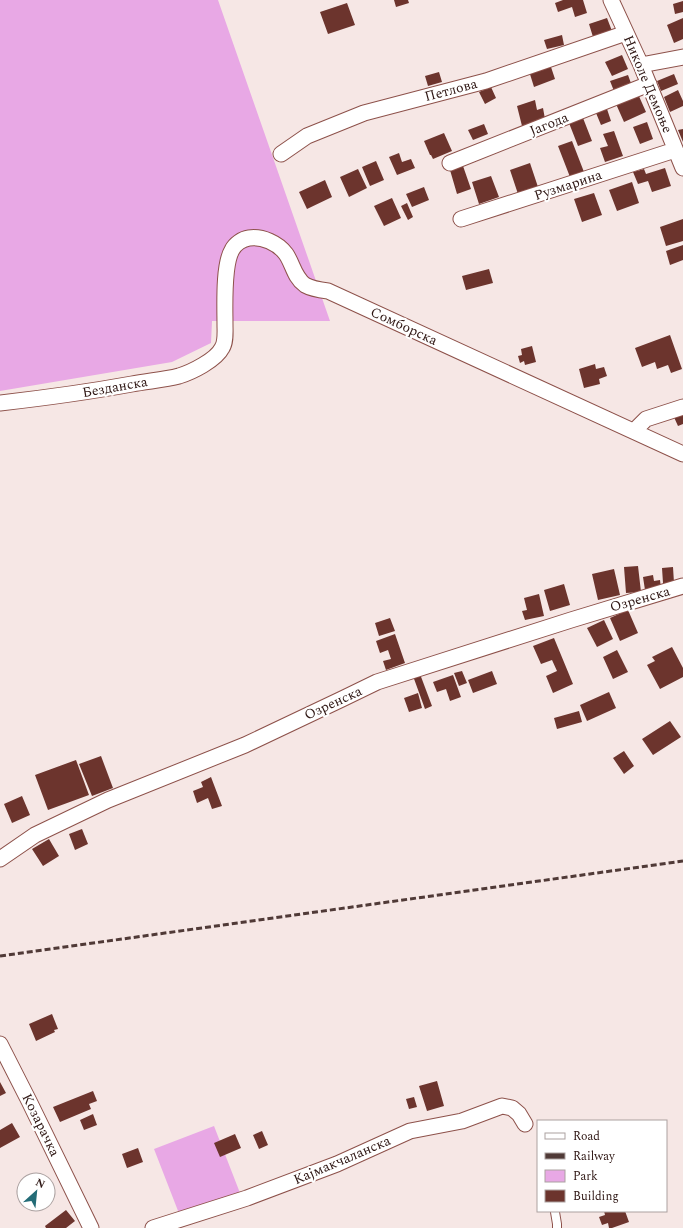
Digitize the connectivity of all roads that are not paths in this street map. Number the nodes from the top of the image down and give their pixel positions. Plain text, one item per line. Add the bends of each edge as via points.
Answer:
1 (612, 0) edge
2 (626, 33) junction
3 (683, 57) edge
4 (642, 65) junction
5 (649, 84) junction
6 (675, 150) junction
7 (280, 154) dead end
8 (450, 163) dead end
9 (683, 168) edge
10 (461, 219) dead end
11 (222, 348) joint
12 (0, 403) edge
13 (683, 407) edge
14 (634, 431) junction
15 (683, 454) edge
16 (683, 586) edge
17 (0, 859) edge
18 (0, 1044) edge
19 (525, 1124) dead end
20 (555, 1212) edge
21 (91, 1228) edge
22 (153, 1228) edge
23 (557, 1228) edge

1 - 2 street, Николе Демоње
2 - 4 street, Николе Демоње
2 - 7 street, Петлова via 486,81 364,113 306,136
3 - 4 street
4 - 5 street, Николе Демоње
5 - 6 street, Николе Демоње
5 - 8 street, Јагода
6 - 9 street, Николе Демоње
6 - 10 street, Рузмарина
11 - 12 street, Безданска via 198,368 180,376 74,394
11 - 14 street, Сомборска via 225,336 226,273 231,251 248,238 262,238 286,254 296,275 310,288 328,291
13 - 14 street via 646,419
14 - 15 street, Сомборска
16 - 17 street, Озренска via 377,682 244,745 35,835
18 - 21 street, Козарачка
19 - 22 street, Кајмакчаланска via 512,1108 502,1106 462,1122 410,1131 337,1164 247,1198
20 - 23 lane

